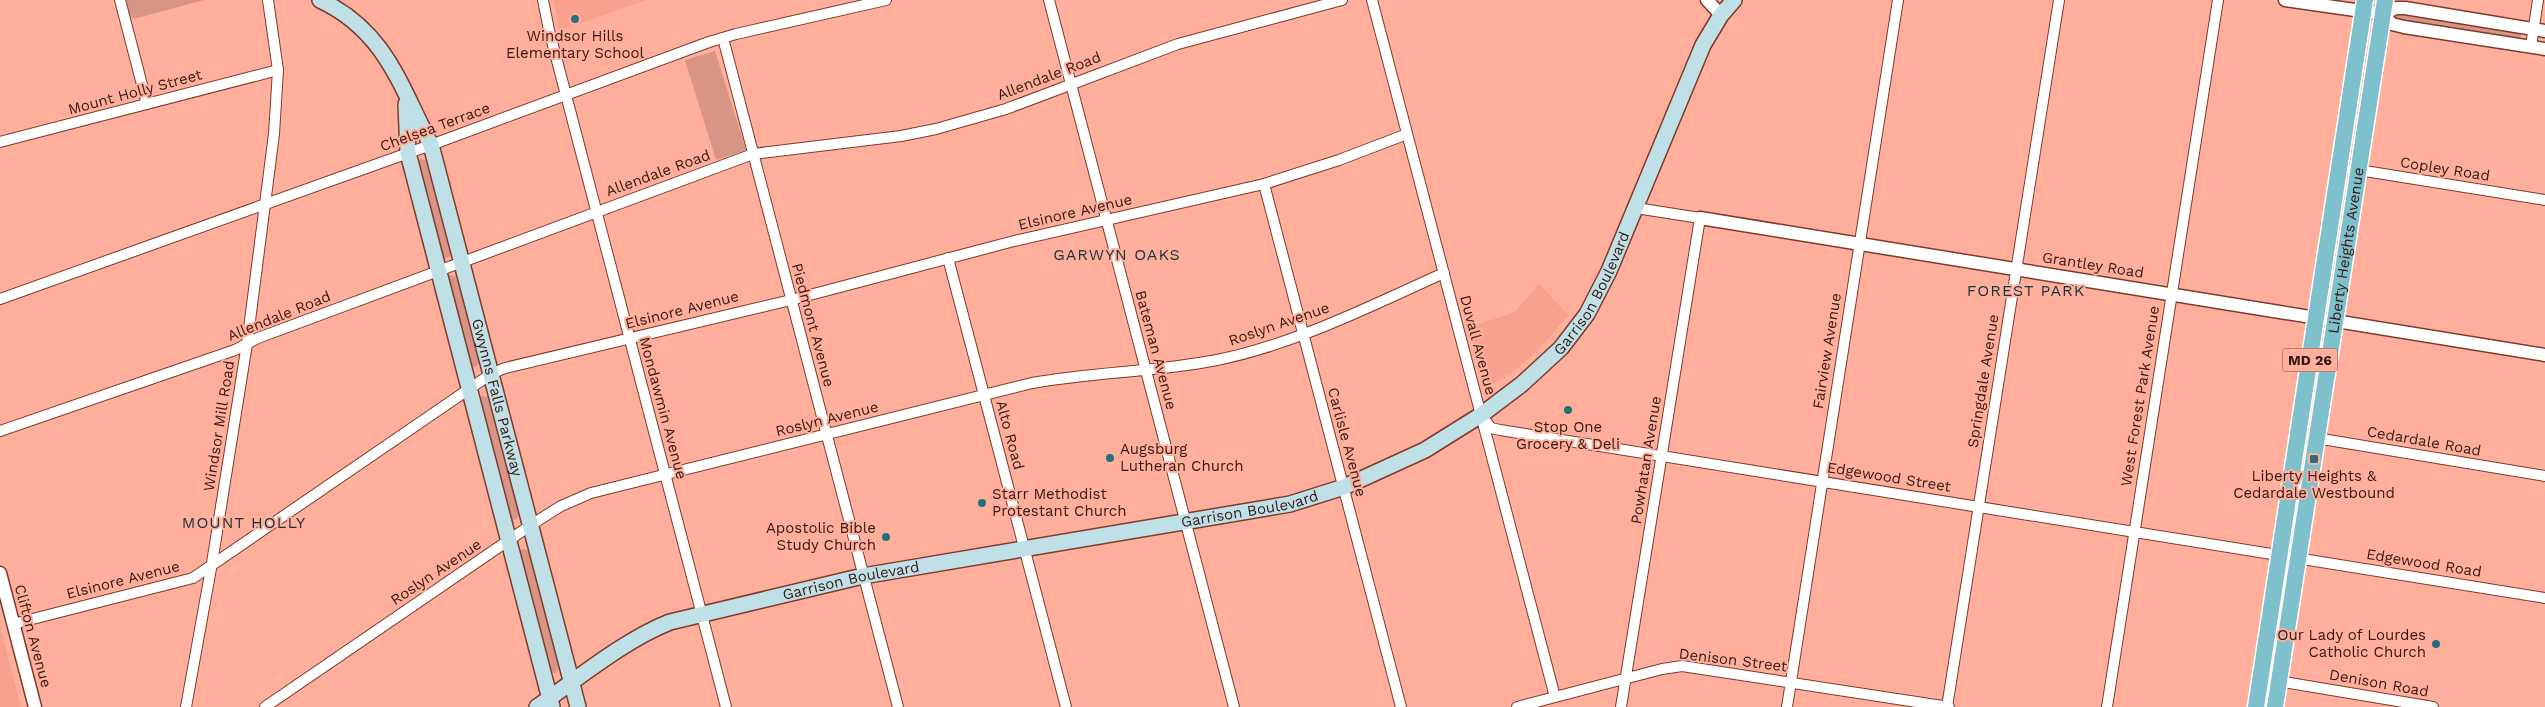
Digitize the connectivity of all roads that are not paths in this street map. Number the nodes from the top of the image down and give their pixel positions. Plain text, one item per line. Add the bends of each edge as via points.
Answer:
1 (120, 0) edge
2 (268, 0) edge
3 (320, 0) edge
4 (544, 0) edge
5 (886, 0) edge
6 (1049, 0) edge
7 (1342, 0) edge
8 (1372, 0) edge
9 (1708, 0) edge
10 (1734, 0) edge
11 (1898, 0) edge
12 (2059, 0) edge
13 (2218, 0) edge
14 (2285, 0) edge
15 (2538, 0) edge
16 (2364, 6) edge
17 (2384, 7) edge
18 (1721, 15) junction
19 (2539, 30) edge
20 (723, 38) junction
21 (2531, 46) junction
22 (2545, 48) edge
23 (278, 70) junction
24 (1070, 83) junction
25 (404, 92) junction
26 (566, 95) junction
27 (147, 104) junction
28 (1407, 134) junction
29 (0, 142) edge
30 (431, 145) junction
31 (408, 154) junction
32 (753, 154) junction
33 (2340, 168) junction
34 (2358, 170) junction
35 (1264, 184) junction
36 (2545, 200) edge
37 (264, 206) junction
38 (1636, 208) junction
39 (596, 211) junction
40 (1700, 218) junction
41 (1106, 220) junction
42 (1860, 244) junction
43 (948, 258) junction
44 (462, 262) junction
45 (2016, 269) junction
46 (438, 271) junction
47 (1444, 273) junction
48 (2172, 294) junction
49 (0, 299) edge
50 (791, 300) junction
51 (2316, 317) junction
52 (2335, 320) junction
53 (1304, 334) junction
54 (629, 338) junction
55 (247, 344) junction
56 (2545, 355) edge
57 (1145, 369) junction
58 (491, 374) junction
59 (469, 388) junction
60 (984, 394) junction
61 (1481, 415) junction
62 (0, 432) edge
63 (2298, 435) junction
64 (827, 436) junction
65 (2317, 438) junction
66 (1662, 456) junction
67 (665, 475) junction
68 (2545, 476) edge
69 (1822, 482) junction
70 (1344, 487) junction
71 (1978, 506) junction
72 (1185, 522) junction
73 (531, 525) junction
74 (2134, 532) junction
75 (509, 540) junction
76 (1024, 549) junction
77 (2279, 554) junction
78 (2298, 558) junction
79 (212, 563) junction
80 (0, 573) edge
81 (863, 576) junction
82 (2545, 598) edge
83 (702, 614) junction
84 (13, 624) junction
85 (1625, 678) junction
86 (2260, 678) junction
87 (2279, 681) junction
88 (1791, 682) junction
89 (572, 684) junction
90 (1555, 697) junction
91 (551, 703) edge
92 (2426, 706) edge
93 (35, 707) edge
94 (186, 707) edge
95 (265, 707) edge
96 (537, 707) edge
97 (578, 707) edge
98 (726, 707) edge
99 (898, 707) edge
100 (1066, 707) edge
101 (1234, 707) edge
102 (1401, 707) edge
103 (1517, 707) edge
104 (1621, 707) edge
105 (1787, 707) edge
106 (1947, 707) edge
107 (2107, 707) edge
108 (2256, 707) edge
109 (2275, 707) edge

1 - 27 street
2 - 23 street, Windsor Mill Road
3 - 25 main road, Gwynns Falls Parkway via 350,18 377,43
4 - 26 street, Mondawmin Avenue
5 - 20 street, Chelsea Terrace
6 - 24 street, Bateman Avenue
7 - 24 street, Allendale Road via 1178,44
8 - 28 street, Duvall Avenue
9 - 18 street
10 - 18 main road, Garrison Boulevard
11 - 42 street, Fairview Avenue
12 - 45 street, Springdale Avenue
13 - 48 street, West Forest Park Avenue
14 - 16 street
15 - 19 street
16 - 17 street
16 - 33 main road, Liberty Heights Avenue / MD 26
17 - 19 street
17 - 21 street via 2392,24
17 - 34 main road, Liberty Heights Avenue / MD 26
18 - 38 main road, Garrison Boulevard via 1692,68
19 - 21 street
20 - 26 street, Chelsea Terrace
20 - 32 street, Piedmont Avenue
21 - 22 street
23 - 27 street, Mount Holly Street
23 - 37 street, Windsor Mill Road via 274,134
24 - 32 street, Allendale Road via 1006,109 936,129
24 - 41 street, Bateman Avenue
25 - 30 main road, Gwynns Falls Parkway
25 - 31 main road, Gwynns Falls Parkway via 408,115
26 - 30 street, Chelsea Terrace
26 - 39 street, Mondawmin Avenue
27 - 29 street, Mount Holly Street
28 - 35 street, Elsinore Avenue
28 - 47 street, Duvall Avenue
30 - 31 street, Chelsea Terrace
30 - 44 main road, Gwynns Falls Parkway
31 - 37 street, Chelsea Terrace
31 - 46 main road, Gwynns Falls Parkway
32 - 39 street, Allendale Road
32 - 50 street, Piedmont Avenue
33 - 34 street, Copley Road
33 - 51 main road, Liberty Heights Avenue / MD 26
34 - 36 street, Copley Road
34 - 52 main road, Liberty Heights Avenue / MD 26
35 - 41 street, Elsinore Avenue
35 - 53 street, Carlisle Avenue
37 - 49 street, Chelsea Terrace
37 - 55 street, Windsor Mill Road
38 - 40 street, Grantley Road
38 - 61 main road, Garrison Boulevard via 1596,298 1574,332 1541,368
39 - 44 street, Allendale Road
39 - 54 street, Mondawmin Avenue
40 - 42 street, Grantley Road
40 - 66 street, Powhatan Avenue
41 - 43 street, Elsinore Avenue
41 - 57 street, Bateman Avenue
42 - 45 street, Grantley Road
42 - 69 street, Fairview Avenue
43 - 50 street, Elsinore Avenue
43 - 60 street, Alto Road
44 - 46 street, Allendale Road
44 - 58 main road, Gwynns Falls Parkway
45 - 48 street, Grantley Road
45 - 71 street, Springdale Avenue
46 - 55 street, Allendale Road
46 - 59 main road, Gwynns Falls Parkway
47 - 53 street, Roslyn Avenue
47 - 61 street, Duvall Avenue
48 - 51 street, Grantley Road
48 - 74 street, West Forest Park Avenue
50 - 54 street, Elsinore Avenue
50 - 64 street, Piedmont Avenue
51 - 52 street, Grantley Road
51 - 63 main road, Liberty Heights Avenue / MD 26
52 - 56 street, Grantley Road
52 - 65 main road, Liberty Heights Avenue / MD 26
53 - 57 street, Roslyn Avenue via 1217,360
53 - 70 street, Carlisle Avenue
54 - 58 street, Elsinore Avenue
54 - 67 street, Mondawmin Avenue
55 - 62 street, Allendale Road
55 - 79 street, Windsor Mill Road
57 - 60 street, Roslyn Avenue via 1058,378
57 - 72 street, Bateman Avenue
58 - 59 street, Elsinore Avenue
58 - 73 main road, Gwynns Falls Parkway
59 - 75 main road, Gwynns Falls Parkway
59 - 79 street, Elsinore Avenue
60 - 64 street, Roslyn Avenue
60 - 76 street, Alto Road
61 - 66 street, Edgewood Street via 1491,428
61 - 70 main road, Garrison Boulevard via 1396,465
61 - 90 street, Duvall Avenue
63 - 65 street, Cedardale Road
63 - 77 main road, Liberty Heights Avenue / MD 26
64 - 67 street, Roslyn Avenue
64 - 81 street, Piedmont Avenue
65 - 68 street, Cedardale Road
65 - 78 main road, Liberty Heights Avenue / MD 26
66 - 69 street, Edgewood Street
66 - 85 street, Powhatan Avenue
67 - 73 street, Roslyn Avenue via 583,496
67 - 83 street, Mondawmin Avenue
69 - 71 street, Edgewood Street
69 - 88 street, Fairview Avenue
70 - 72 main road, Garrison Boulevard via 1282,505
70 - 102 street, Carlisle Avenue
71 - 74 street, Edgewood Street
71 - 106 street, Springdale Avenue
72 - 76 main road, Garrison Boulevard
72 - 101 street, Bateman Avenue
73 - 75 street, Roslyn Avenue
73 - 89 main road, Gwynns Falls Parkway
74 - 77 street, Edgewood Street
74 - 107 street, West Forest Park Avenue
75 - 91 main road, Gwynns Falls Parkway
75 - 95 street, Roslyn Avenue
76 - 81 main road, Garrison Boulevard
76 - 100 street, Alto Road
77 - 78 street, Edgewood Street
77 - 86 main road, Liberty Heights Avenue / MD 26
78 - 82 street, Edgewood Road
78 - 87 main road, Liberty Heights Avenue / MD 26
79 - 84 street, Elsinore Avenue via 193,578
79 - 94 street, Windsor Mill Road
80 - 84 street, Clifton Avenue
81 - 83 main road, Garrison Boulevard
81 - 99 street, Piedmont Avenue
83 - 89 main road, Garrison Boulevard via 659,626
83 - 98 street, Mondawmin Avenue
84 - 93 street, Clifton Avenue
85 - 88 street, Denison Street via 1682,666
85 - 90 street, Denison Street
85 - 104 street, Powhatan Avenue
86 - 87 street, Denison Road
86 - 108 main road, Liberty Heights Avenue / MD 26
87 - 92 street, Denison Road
87 - 109 main road, Liberty Heights Avenue / MD 26
88 - 105 street, Fairview Avenue
88 - 106 street, Denison Street
89 - 91 main road, Garrison Boulevard
89 - 97 main road, Gwynns Falls Parkway
90 - 103 street, Denison Street
91 - 96 main road, Garrison Boulevard

